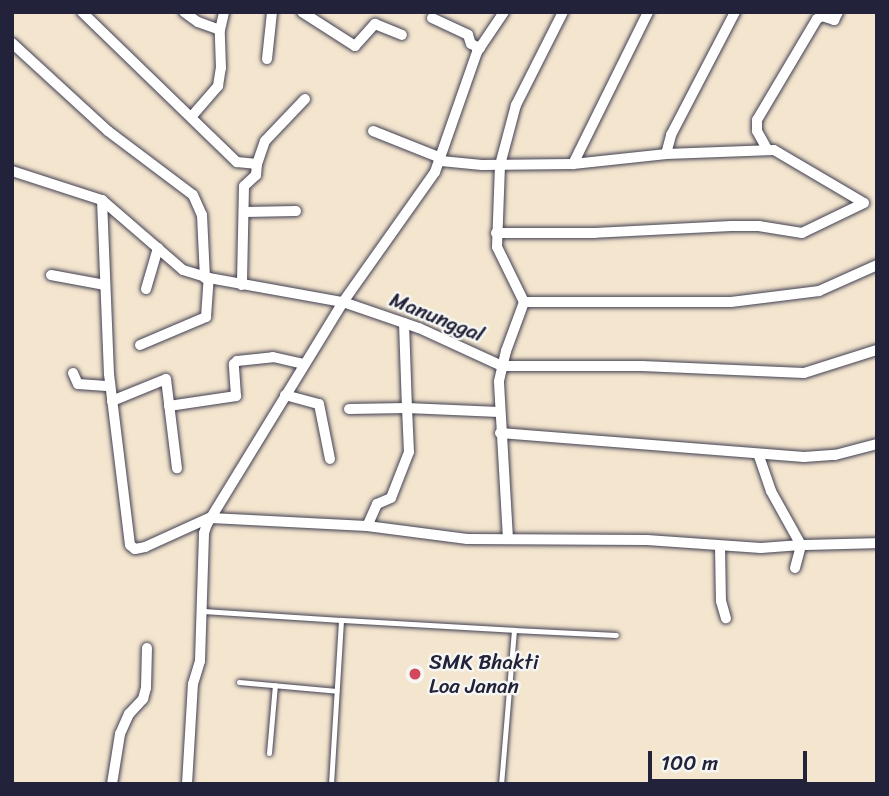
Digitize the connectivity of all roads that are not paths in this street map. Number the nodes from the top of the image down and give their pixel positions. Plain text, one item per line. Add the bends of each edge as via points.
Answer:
1 (82, 12) edge
2 (184, 12) edge
3 (224, 12) edge
4 (272, 12) edge
5 (302, 12) edge
6 (504, 12) edge
7 (563, 12) edge
8 (648, 12) edge
9 (735, 12) edge
10 (838, 12) edge
11 (432, 18) dead end
12 (220, 30) junction
13 (402, 35) dead end
14 (12, 43) edge
15 (480, 48) junction
16 (267, 59) dead end
17 (305, 99) dead end
18 (191, 116) junction
19 (373, 131) dead end
20 (766, 149) junction
21 (666, 154) junction
22 (441, 159) junction
23 (257, 164) junction
24 (573, 164) junction
25 (500, 165) junction
26 (12, 172) edge
27 (102, 200) junction
28 (877, 202) edge
29 (864, 203) junction
30 (296, 211) dead end
31 (245, 212) junction
32 (496, 233) junction
33 (158, 248) junction
34 (877, 265) edge
35 (51, 275) dead end
36 (207, 278) junction
37 (105, 285) junction
38 (242, 285) junction
39 (146, 289) dead end
40 (343, 302) junction
41 (524, 302) junction
42 (404, 323) junction
43 (140, 345) dead end
44 (877, 350) edge
45 (303, 365) junction
46 (502, 366) junction
47 (74, 373) dead end
48 (110, 386) junction
49 (285, 395) junction
50 (112, 401) junction
51 (169, 406) junction
52 (407, 408) junction
53 (349, 409) dead end
54 (499, 412) junction
55 (500, 433) junction
56 (877, 444) edge
57 (758, 454) junction
58 (330, 459) dead end
59 (177, 468) dead end
60 (211, 517) junction
61 (367, 526) junction
62 (508, 539) junction
63 (877, 543) edge
64 (802, 545) junction
65 (720, 546) junction
66 (795, 568) dead end
67 (203, 611) junction
68 (726, 618) dead end
69 (341, 620) junction
70 (514, 630) junction
71 (616, 635) dead end
72 (147, 648) dead end
73 (239, 682) dead end
74 (275, 685) junction
75 (337, 691) junction
76 (269, 753) dead end
77 (112, 784) edge
78 (187, 784) edge
79 (331, 784) edge
80 (501, 784) edge

1 - 18 street
2 - 12 street
3 - 12 street
4 - 16 street
5 - 13 street via 355,46 375,24
6 - 15 street
7 - 25 street via 516,105
8 - 24 street
9 - 21 street via 671,135
10 - 20 street via 834,20 817,19 757,120
11 - 15 street via 468,35 470,43
12 - 18 street via 218,86
14 - 36 street via 108,131 193,195 201,208
15 - 22 street
17 - 23 street via 265,141
18 - 23 street via 237,162
19 - 22 street
20 - 21 street
20 - 29 street via 780,151
21 - 24 street
22 - 25 street
22 - 40 street
23 - 31 street via 256,175 244,186
24 - 25 street
25 - 32 street
26 - 27 street, Manunggal
27 - 33 street, Manunggal
27 - 37 street
28 - 29 street
29 - 32 street via 802,233 759,226
30 - 31 street
31 - 38 street
32 - 41 street via 497,247
33 - 36 street, Manunggal via 183,270
33 - 39 street
34 - 41 street via 820,290 731,302
35 - 37 street
36 - 38 street, Manunggal
36 - 43 street via 206,317
37 - 48 street
38 - 40 street, Manunggal
40 - 42 street, Manunggal
40 - 45 street
41 - 46 street
42 - 46 street, Manunggal
42 - 52 street
44 - 46 street, Manunggal via 804,373
45 - 49 street
45 - 51 street via 273,358 237,361 236,396
46 - 54 street
47 - 48 street via 78,384
48 - 50 street
49 - 58 street via 319,404
49 - 60 street
50 - 51 street via 164,379
50 - 60 street via 131,547 145,547
51 - 59 street
52 - 53 street
52 - 54 street
52 - 61 street via 409,452 391,498 377,504
54 - 55 street
55 - 57 street
55 - 62 street
56 - 57 street via 835,455
57 - 64 street via 771,491
60 - 61 street
60 - 67 street via 204,533
61 - 62 street via 467,539
62 - 65 street via 647,540
63 - 64 street
64 - 65 street
64 - 66 street
65 - 68 street via 721,601
67 - 69 lane
67 - 78 street
69 - 70 lane
69 - 75 lane
70 - 71 lane
70 - 80 lane
72 - 77 street via 146,688 120,734
73 - 74 lane
74 - 75 lane
74 - 76 lane
75 - 79 lane

